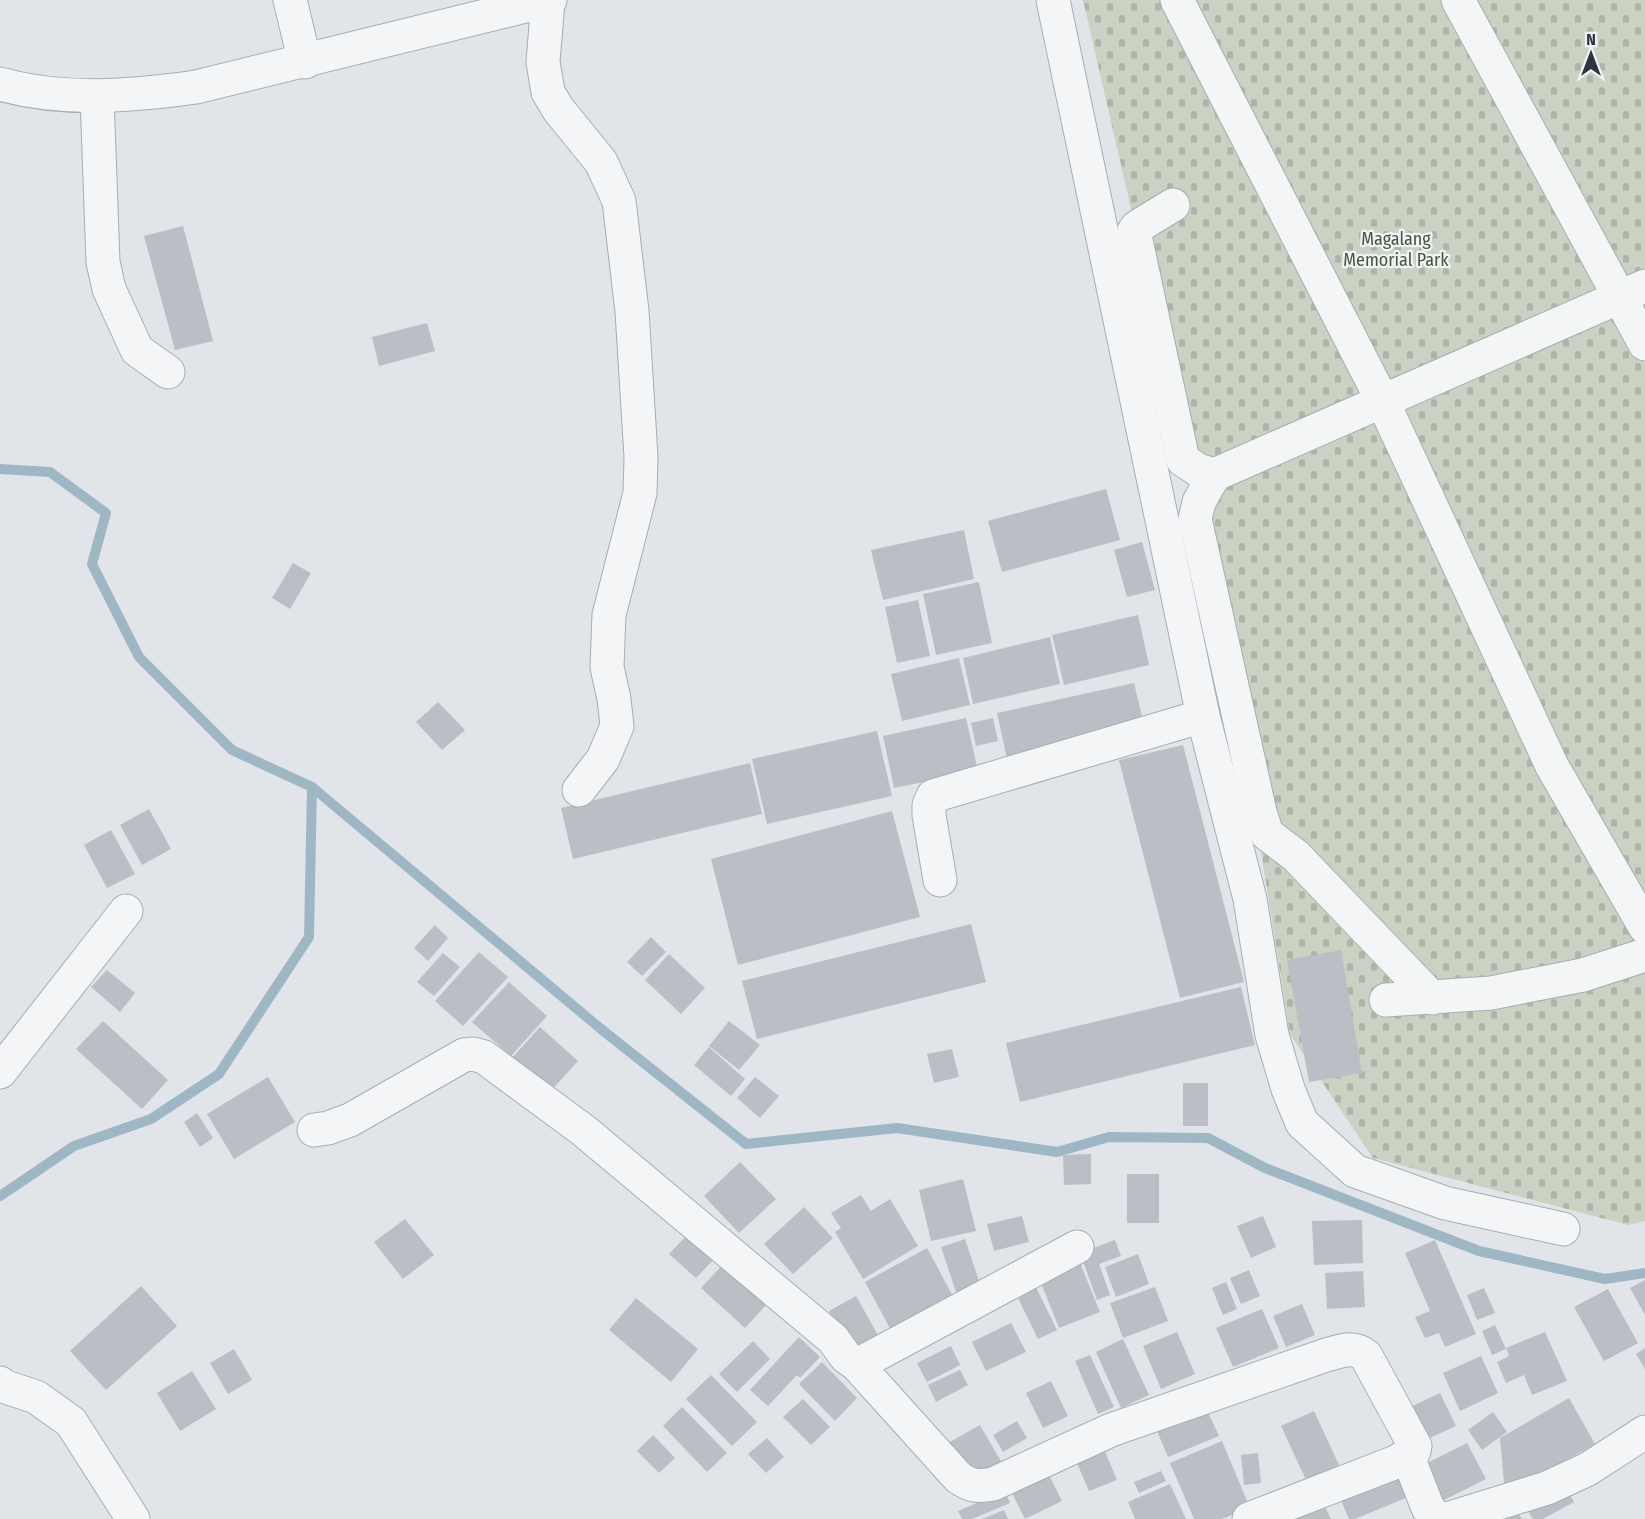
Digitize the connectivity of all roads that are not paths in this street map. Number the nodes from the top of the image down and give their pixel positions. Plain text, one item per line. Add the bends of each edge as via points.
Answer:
1 (290, 0) edge
2 (549, 0) edge
3 (1053, 0) edge
4 (1177, 0) edge
5 (1458, 0) edge
6 (304, 62) junction
7 (0, 84) edge
8 (97, 96) junction
9 (1173, 205) dead end
10 (1633, 292) edge
11 (1645, 344) edge
12 (168, 372) dead end
13 (1383, 402) junction
14 (1214, 475) junction
15 (1203, 716) junction
16 (579, 790) dead end
17 (940, 880) dead end
18 (126, 911) dead end
19 (1645, 927) edge
20 (1645, 955) edge
21 (1432, 998) junction
22 (1386, 1000) dead end
23 (0, 1072) edge
24 (314, 1130) dead end
25 (1563, 1229) dead end
26 (1077, 1248) dead end
27 (858, 1365) junction
28 (0, 1383) edge
29 (1645, 1432) edge
30 (1408, 1456) junction
31 (134, 1519) edge
32 (1249, 1519) edge
33 (1437, 1519) edge
34 (1447, 1519) edge

1 - 6 street
2 - 6 street
2 - 16 street via 543,62 548,92 601,162 619,201 632,311 641,457 640,493 609,615 607,668 618,726 603,759
3 - 15 street
4 - 13 street
5 - 10 street
6 - 8 street via 196,87
7 - 8 street via 54,94
8 - 12 street via 103,262 109,289 138,350
9 - 14 street via 1134,231 1183,459
10 - 11 street
10 - 13 street
13 - 14 street
13 - 19 street via 1552,765
14 - 21 street via 1199,502 1196,519 1267,834 1296,856
15 - 17 street via 933,796 929,815
15 - 25 street via 1250,899 1272,1035 1302,1123 1355,1171 1445,1203
18 - 23 street
20 - 21 street via 1583,975 1491,993
21 - 22 street
24 - 27 street via 350,1120 464,1055 484,1057 591,1138 833,1339 846,1357
26 - 27 street
27 - 30 street via 958,1477 978,1487 993,1484 1111,1430 1349,1348 1366,1356 1415,1446
28 - 31 street via 36,1397 71,1422
29 - 34 street via 1588,1469 1547,1488
30 - 32 street
30 - 33 street via 1428,1508

